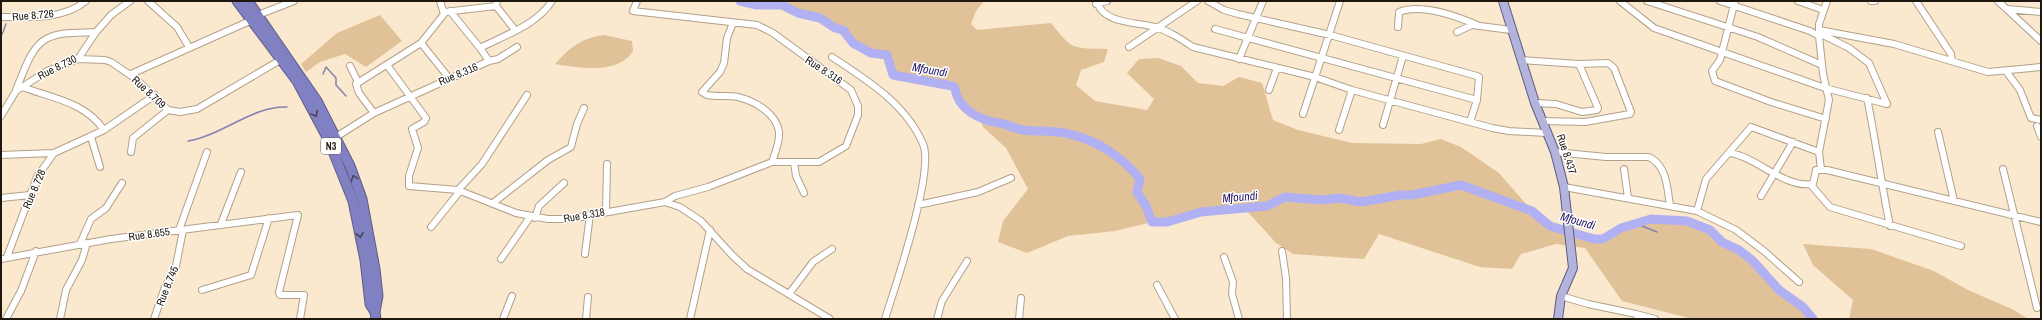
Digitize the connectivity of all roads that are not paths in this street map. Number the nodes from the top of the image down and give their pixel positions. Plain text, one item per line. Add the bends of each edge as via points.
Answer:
1 (86, 1) edge
2 (130, 1) edge
3 (148, 1) edge
4 (237, 1) edge
5 (248, 1) edge
6 (294, 1) edge
7 (440, 1) edge
8 (552, 1) edge
9 (637, 1) edge
10 (1107, 1) edge
11 (1197, 1) edge
12 (1208, 1) edge
13 (1263, 1) edge
14 (1340, 1) edge
15 (1503, 1) edge
16 (1620, 1) edge
17 (1647, 1) edge
18 (1720, 1) edge
19 (1798, 1) edge
20 (1827, 1) edge
21 (1871, 1) edge
22 (1875, 1) edge
23 (1916, 1) edge
24 (1998, 1) edge
25 (1097, 3) edge
26 (1734, 3) edge
27 (496, 4) edge
28 (2007, 9) junction
29 (1824, 10) junction
30 (447, 11) junction
31 (2041, 12) edge
32 (1, 17) edge
33 (255, 18) junction
34 (1256, 18) junction
35 (733, 23) junction
36 (1477, 25) junction
37 (1156, 27) junction
38 (1398, 27) dead end
39 (1729, 28) junction
40 (1216, 29) dead end
41 (516, 30) junction
42 (1511, 30) junction
43 (96, 32) junction
44 (1457, 32) dead end
45 (1819, 33) junction
46 (1330, 35) junction
47 (1247, 38) junction
48 (2041, 40) edge
49 (421, 43) junction
50 (189, 47) junction
51 (517, 47) dead end
52 (1130, 47) dead end
53 (480, 48) junction
54 (1722, 51) junction
55 (1403, 56) junction
56 (1323, 57) junction
57 (282, 58) junction
58 (832, 58) dead end
59 (78, 59) junction
60 (1238, 59) junction
61 (1522, 60) junction
62 (489, 61) junction
63 (1952, 61) junction
64 (1579, 64) junction
65 (387, 65) junction
66 (1822, 65) junction
67 (350, 66) dead end
68 (2041, 67) edge
69 (1277, 68) junction
70 (2006, 71) junction
71 (131, 74) junction
72 (1315, 77) junction
73 (449, 78) junction
74 (1398, 78) junction
75 (358, 82) junction
76 (22, 87) junction
77 (1825, 88) junction
78 (1269, 90) dead end
79 (1352, 90) junction
80 (16, 91) junction
81 (155, 95) junction
82 (527, 95) dead end
83 (410, 96) junction
84 (1868, 98) junction
85 (1477, 100) junction
86 (1392, 101) junction
87 (1535, 103) junction
88 (584, 108) dead end
89 (168, 110) junction
90 (374, 113) junction
91 (1302, 114) dead end
92 (1, 115) edge
93 (1826, 119) junction
94 (2041, 120) edge
95 (1542, 121) junction
96 (1470, 122) junction
97 (1383, 125) dead end
98 (2037, 126) dead end
99 (104, 130) junction
100 (1339, 130) dead end
101 (1938, 132) dead end
102 (1547, 133) junction
103 (91, 137) junction
104 (336, 137) junction
105 (2041, 137) edge
106 (1793, 142) junction
107 (131, 152) dead end
108 (207, 152) dead end
109 (1555, 152) junction
110 (1819, 152) junction
111 (54, 153) junction
112 (1730, 153) junction
113 (1, 155) edge
114 (772, 162) junction
115 (794, 163) junction
116 (607, 164) dead end
117 (100, 168) dead end
118 (2003, 168) dead end
119 (1624, 169) dead end
120 (1821, 169) junction
121 (241, 172) dead end
122 (1775, 173) junction
123 (1011, 178) dead end
124 (122, 183) dead end
125 (564, 183) dead end
126 (1881, 183) junction
127 (1811, 185) junction
128 (1564, 187) junction
129 (459, 190) junction
130 (804, 193) dead end
131 (30, 196) junction
132 (1761, 196) dead end
133 (1, 198) edge
134 (1628, 198) junction
135 (1954, 201) junction
136 (665, 202) junction
137 (493, 203) junction
138 (918, 205) junction
139 (1670, 205) junction
140 (606, 211) junction
141 (1697, 211) junction
142 (590, 214) junction
143 (2015, 216) junction
144 (532, 217) junction
145 (269, 218) junction
146 (2041, 222) edge
147 (221, 224) junction
148 (1890, 226) junction
149 (431, 227) dead end
150 (181, 230) junction
151 (710, 230) junction
152 (84, 244) junction
153 (1961, 246) dead end
154 (832, 249) dead end
155 (36, 251) junction
156 (1282, 251) dead end
157 (585, 254) dead end
158 (1224, 257) dead end
159 (4, 258) edge
160 (501, 259) dead end
161 (968, 261) dead end
162 (1799, 282) dead end
163 (1157, 286) dead end
164 (202, 290) dead end
165 (790, 294) junction
166 (512, 296) dead end
167 (1561, 296) junction
168 (588, 297) dead end
169 (1021, 298) dead end
170 (2037, 308) dead end
171 (376, 315) edge
172 (1637, 317) edge
173 (6, 319) edge
174 (60, 319) edge
175 (154, 319) edge
176 (300, 319) edge
177 (503, 319) edge
178 (586, 319) edge
179 (690, 319) edge
180 (830, 319) edge
181 (885, 319) edge
182 (936, 319) edge
183 (1019, 319) edge
184 (1175, 319) edge
185 (1239, 319) edge
186 (1287, 319) edge
187 (1558, 319) edge
188 (1655, 319) edge

1 - 32 street, Rue 8.726 via 80,8 49,15
2 - 43 street, Rue 8.730 via 111,15
3 - 50 street via 173,22 184,35
4 - 33 highway, N3
5 - 33 highway, N3
6 - 33 street
7 - 30 street
8 - 41 street, Rue 8.316 via 541,16
9 - 35 street, Rue 8.316 via 633,11
10 - 25 street
11 - 37 street
12 - 34 street via 1227,11
13 - 34 street
14 - 46 street
15 - 42 main road, Rue 8.437
16 - 54 street via 1654,28
17 - 39 street
18 - 26 street
19 - 29 street
20 - 29 street
21 - 22 street
23 - 63 street via 1951,54
24 - 28 street
25 - 37 street via 1108,17
26 - 39 street
26 - 45 street
27 - 30 street
27 - 41 street
28 - 31 street
28 - 48 street
29 - 45 street
30 - 49 street
30 - 53 street
33 - 50 street
33 - 57 highway, N3
33 - 104 highway, N3 via 305,83
34 - 46 street
34 - 47 street
35 - 114 street via 720,72 702,92 748,100 772,117 779,132
35 - 115 street, Rue 8.316 via 757,25 773,33 846,85 856,99 858,115 846,146 819,162
36 - 38 street via 1443,11 1411,9 1399,12
36 - 42 street
36 - 44 street via 1467,26
37 - 52 street
37 - 60 street via 1193,47
39 - 54 street
39 - 66 street via 1798,53
40 - 47 street
41 - 53 street, Rue 8.316
42 - 61 main road, Rue 8.437
43 - 59 street, Rue 8.730
43 - 80 street via 44,40 27,66
45 - 63 street via 1894,44
45 - 66 street
45 - 84 street via 1836,40 1872,67 1887,104
46 - 55 street
46 - 56 street
47 - 56 street
47 - 60 street
49 - 65 street
49 - 73 street
50 - 71 street
51 - 62 street via 498,59
53 - 62 street, Rue 8.316
54 - 77 street
54 - 93 street via 1720,60 1712,71 1715,81
55 - 74 street
55 - 85 street via 1478,76
56 - 72 street
56 - 74 street
57 - 89 street, Rue 8.709 via 197,109 180,112
57 -> 171 highway, N3 via 329,141 353,201 365,260 370,304
58 - 138 street via 873,84 896,105 922,142 925,175
59 - 71 street, Rue 8.709 via 105,60
59 - 76 street, Rue 8.730 via 46,71
60 - 69 street
61 - 64 street
61 - 87 main road, Rue 8.437
62 - 73 street, Rue 8.316
63 - 70 street via 1988,72
64 - 87 street via 1597,110 1582,112 1556,104
64 - 95 street via 1611,65 1631,113 1585,122
65 - 75 street
65 - 83 street
66 - 77 street
67 - 75 street
68 - 70 street
69 - 72 street
69 - 78 street
70 - 94 street via 2020,90 2032,118
71 - 81 street, Rue 8.709
72 - 79 street
72 - 91 street
73 - 83 street, Rue 8.316
74 - 85 street
74 - 86 street
75 - 90 street via 355,85 359,93
76 - 80 street, Rue 8.730
76 - 99 street via 83,110 101,124
77 - 84 street
77 - 93 street via 1829,100
79 - 86 street
79 - 100 street
80 - 92 street, Rue 8.730
81 - 89 street, Rue 8.709
81 - 99 street
82 - 129 street via 482,164
83 - 90 street, Rue 8.316
83 - 129 street, Rue 8.318 via 426,118 412,129 419,145 408,178 409,186
84 - 126 street
85 - 96 street
86 - 96 street
86 - 97 street
87 - 95 main road, Rue 8.437
88 - 137 street via 571,146 548,160
89 - 107 street via 133,138
90 - 104 street, Rue 8.316
93 - 110 street
95 - 102 main road, Rue 8.437
96 - 102 street via 1500,130
98 - 105 street
99 - 103 street
101 - 135 street
102 - 109 main road, Rue 8.437
103 - 111 street
103 - 117 street
171 -> 104 highway, N3 via 378,296 375,269 362,199
106 - 110 street
106 - 112 street via 1753,128
106 - 122 street
108 - 150 street, Rue 8.745 via 184,211
109 - 128 main road, Rue 8.437
109 - 139 street via 1606,157 1649,156 1661,166
110 - 120 street
111 - 113 street
111 - 131 street, Rue 8.728 via 37,177
112 - 122 street
112 - 141 street via 1706,179
114 - 115 street, Rue 8.316
114 - 136 street, Rue 8.316 via 708,187 675,196
115 - 130 street via 796,176
116 - 140 street
118 - 143 street
119 - 134 street
120 - 126 street
120 - 127 street via 1816,170
121 - 147 street
122 - 127 street
122 - 132 street
123 - 138 street via 978,192
124 - 152 street via 106,208 91,219
125 - 144 street via 539,206
126 - 135 street
126 - 148 street
127 - 148 street via 1820,193 1825,204
128 - 134 street
128 - 167 main road, Rue 8.437 via 1573,268
129 - 137 street, Rue 8.318
129 - 149 street
131 - 133 street
131 - 159 street, Rue 8.728
134 - 139 street
135 - 143 street
136 - 140 street, Rue 8.318
136 - 151 street via 688,211
137 - 144 street, Rue 8.318
138 - 181 street
139 - 141 street
140 - 142 street, Rue 8.318
141 - 162 street via 1736,230
142 - 144 street, Rue 8.318 via 558,220
142 - 157 street
143 - 146 street
143 - 170 street
144 - 160 street via 518,232
145 - 147 street, Rue 8.655
145 - 164 street via 251,275
145 - 176 street, Rue 8.655 via 298,215 279,292 280,295 304,294
147 - 150 street, Rue 8.655
148 - 153 street
150 - 152 street, Rue 8.655
150 - 175 street, Rue 8.745 via 176,266 165,286
151 - 165 street via 741,264
151 - 179 street
152 - 155 street, Rue 8.655
152 - 174 street via 82,260 66,290
154 - 165 street via 813,261
155 - 159 street, Rue 8.655
155 - 173 street via 21,291
156 - 186 street via 1286,278
158 - 185 street
161 - 182 street via 942,301
163 - 184 street
165 - 180 street
166 - 177 street
167 - 172 street
167 - 187 main road, Rue 8.437
168 - 178 street
169 - 183 street
172 - 188 street

